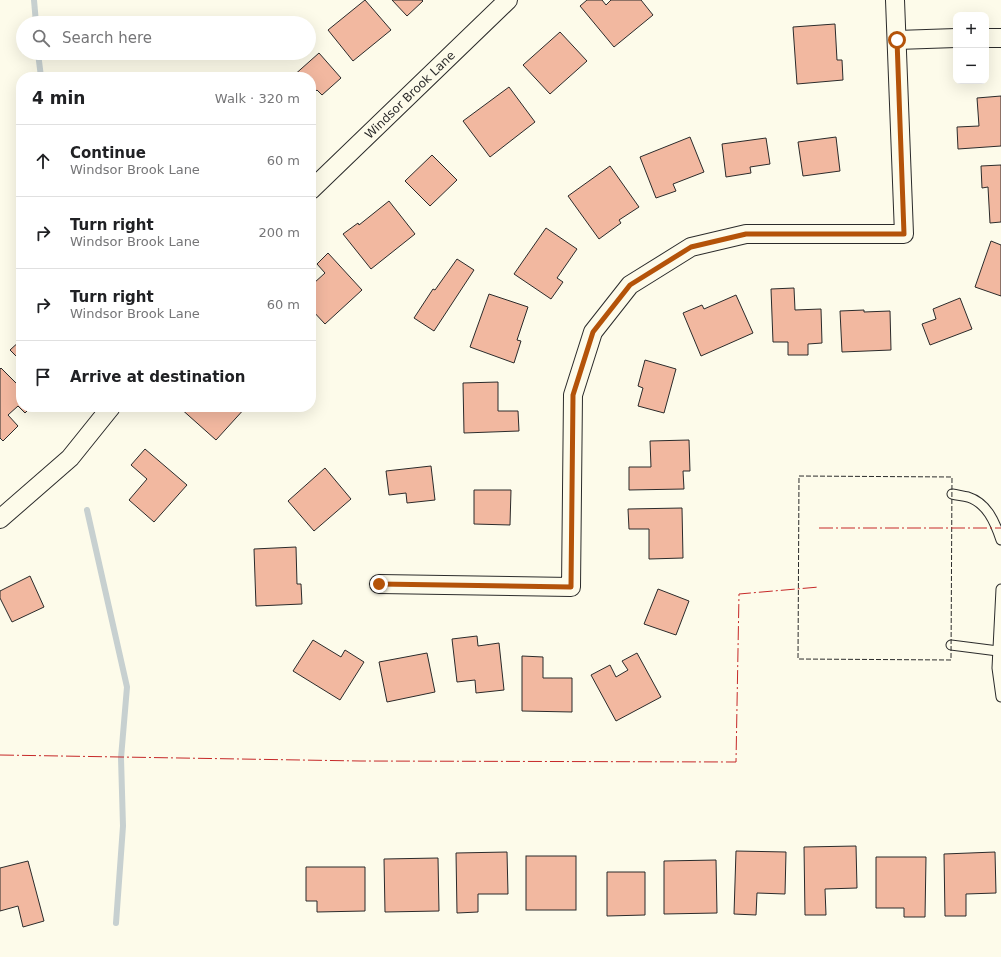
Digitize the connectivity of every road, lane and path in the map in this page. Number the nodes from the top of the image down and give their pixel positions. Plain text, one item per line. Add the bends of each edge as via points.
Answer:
1 (508, 0) edge
2 (895, 0) edge
3 (953, 38) edge
4 (989, 38) edge
5 (1001, 38) edge
6 (897, 40) junction
7 (316, 185) edge
8 (107, 412) edge
9 (952, 494) dead end
10 (0, 520) edge
11 (1001, 540) edge
12 (379, 584) dead end
13 (1001, 589) edge
14 (951, 645) dead end
15 (998, 651) junction
16 (1001, 697) edge

1 - 7 street, Windsor Brook Lane
2 - 6 street
3 - 6 street
4 - 5 street
6 - 12 street via 904,234 746,234 691,247 630,285 593,332 573,395 571,587
8 - 10 street via 70,458
9 - 11 lane via 969,497 982,505 994,520
13 - 15 lane
14 - 15 lane
15 - 16 lane via 997,668

